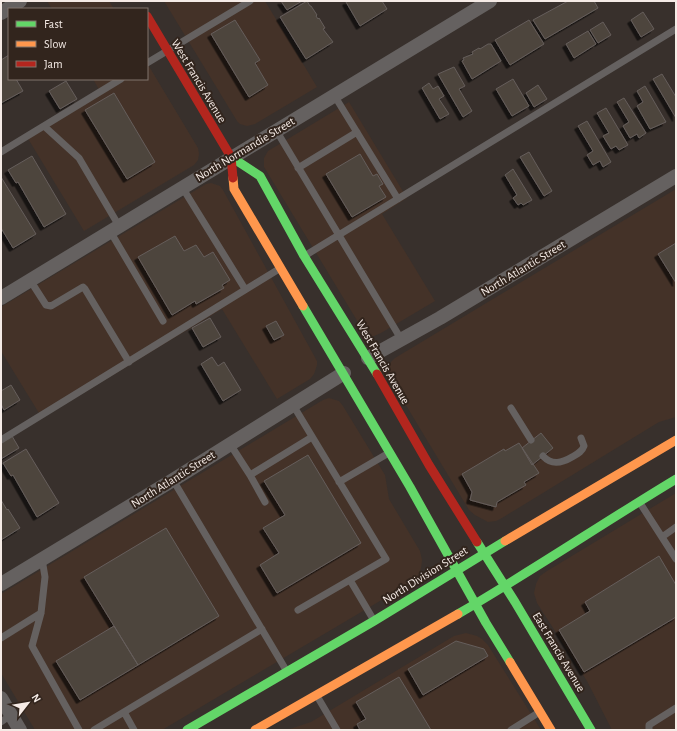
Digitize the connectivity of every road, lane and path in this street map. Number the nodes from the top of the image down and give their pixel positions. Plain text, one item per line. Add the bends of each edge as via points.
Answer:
1 (20, 1) edge
2 (250, 1) edge
3 (490, 1) edge
4 (9, 8) edge
5 (148, 18) edge
6 (676, 29) edge
7 (168, 50) junction
8 (148, 62) edge
9 (119, 80) edge
10 (334, 95) junction
11 (44, 126) junction
12 (276, 130) junction
13 (357, 132) junction
14 (1, 152) edge
15 (231, 157) junction
16 (298, 168) junction
17 (676, 176) edge
18 (182, 187) junction
19 (398, 199) junction
20 (115, 228) junction
21 (338, 235) junction
22 (304, 256) junction
23 (281, 268) junction
24 (30, 280) junction
25 (245, 289) junction
26 (1, 298) edge
27 (163, 321) dead end
28 (401, 339) junction
29 (368, 358) junction
30 (129, 362) junction
31 (344, 373) junction
32 (293, 405) junction
33 (511, 408) dead end
34 (312, 437) junction
35 (581, 438) dead end
36 (1, 440) edge
37 (531, 440) dead end
38 (676, 440) edge
39 (230, 444) junction
40 (389, 452) junction
41 (543, 456) dead end
42 (250, 475) junction
43 (676, 479) edge
44 (173, 480) junction
45 (340, 482) junction
46 (639, 501) junction
47 (265, 502) dead end
48 (676, 527) edge
49 (662, 537) junction
50 (484, 553) junction
51 (42, 559) junction
52 (676, 559) edge
53 (457, 570) junction
54 (350, 580) junction
55 (1, 584) edge
56 (506, 587) junction
57 (476, 604) junction
58 (298, 610) dead end
59 (40, 613) junction
60 (374, 621) junction
61 (262, 629) junction
62 (1, 638) edge
63 (287, 671) junction
64 (316, 694) junction
65 (1, 698) edge
66 (676, 708) edge
67 (124, 712) junction
68 (540, 712) junction
69 (6, 719) edge
70 (20, 730) edge
71 (79, 730) edge
72 (94, 730) edge
73 (134, 730) edge
74 (187, 730) edge
75 (255, 730) edge
76 (337, 730) edge
77 (511, 730) edge
78 (551, 730) edge
79 (591, 730) edge
80 (649, 730) edge

1 - 4 street
2 - 7 lane
3 - 10 street, North Normandie Street
5 - 7 main road, West Francis Avenue
6 - 19 lane
7 - 8 lane
7 - 15 main road, West Francis Avenue
9 - 11 lane
10 - 12 street, North Normandie Street
10 - 13 lane
11 - 14 lane
11 - 20 lane via 78,158
12 - 15 street, North Normandie Street
12 - 16 lane
13 - 16 lane
13 - 19 lane
15 - 18 street, North Normandie Street
15 - 22 main road, West Francis Avenue via 260,176
15 - 23 main road, West Francis Avenue via 234,189
16 - 21 lane
17 - 28 street, North Atlantic Street
18 - 20 street, North Normandie Street
18 - 25 lane
19 - 21 lane
20 - 24 street, North Normandie Street
20 - 27 lane
21 - 22 lane
21 - 28 lane
22 - 29 main road, West Francis Avenue
23 - 25 lane
23 - 31 main road, West Francis Avenue
24 - 26 street, North Normandie Street
24 - 30 lane via 46,305 51,306 83,287
25 - 30 lane
28 - 29 street, North Atlantic Street
29 - 50 main road, West Francis Avenue via 429,465
30 - 36 lane
31 - 32 street, North Atlantic Street
31 - 40 main road, West Francis Avenue
32 - 34 lane
32 - 39 street, North Atlantic Street
33 - 37 lane
34 - 42 lane
34 - 45 lane
35 - 41 lane via 584,446 581,451 564,462 549,462
38 - 50 main road, North Division Street
39 - 42 lane
39 - 44 street, North Atlantic Street
40 - 45 lane
40 - 53 main road, West Francis Avenue
42 - 47 lane
43 - 46 main road
44 - 51 street, North Atlantic Street
44 - 61 lane
45 - 54 lane via 386,558
46 - 49 lane
46 - 56 main road
48 - 49 lane
49 - 52 lane
50 - 53 main road, North Division Street
50 - 56 main road, West Francis Avenue
51 - 55 street, North Atlantic Street
51 - 59 lane via 45,577
53 - 57 main road, West Francis Avenue
53 - 60 main road, North Division Street
54 - 58 lane
54 - 60 lane
56 - 57 main road
56 - 79 main road, East Francis Avenue
57 - 64 main road
57 - 68 main road
59 - 62 lane
59 - 71 lane via 32,646
60 - 63 main road, North Division Street
61 - 63 lane
61 - 67 lane
63 - 74 main road, North Division Street
64 - 75 main road
64 - 76 lane
65 - 69 street
66 - 80 lane via 649,725
67 - 72 lane
67 - 73 lane
68 - 77 lane
68 - 78 main road
69 - 70 street

